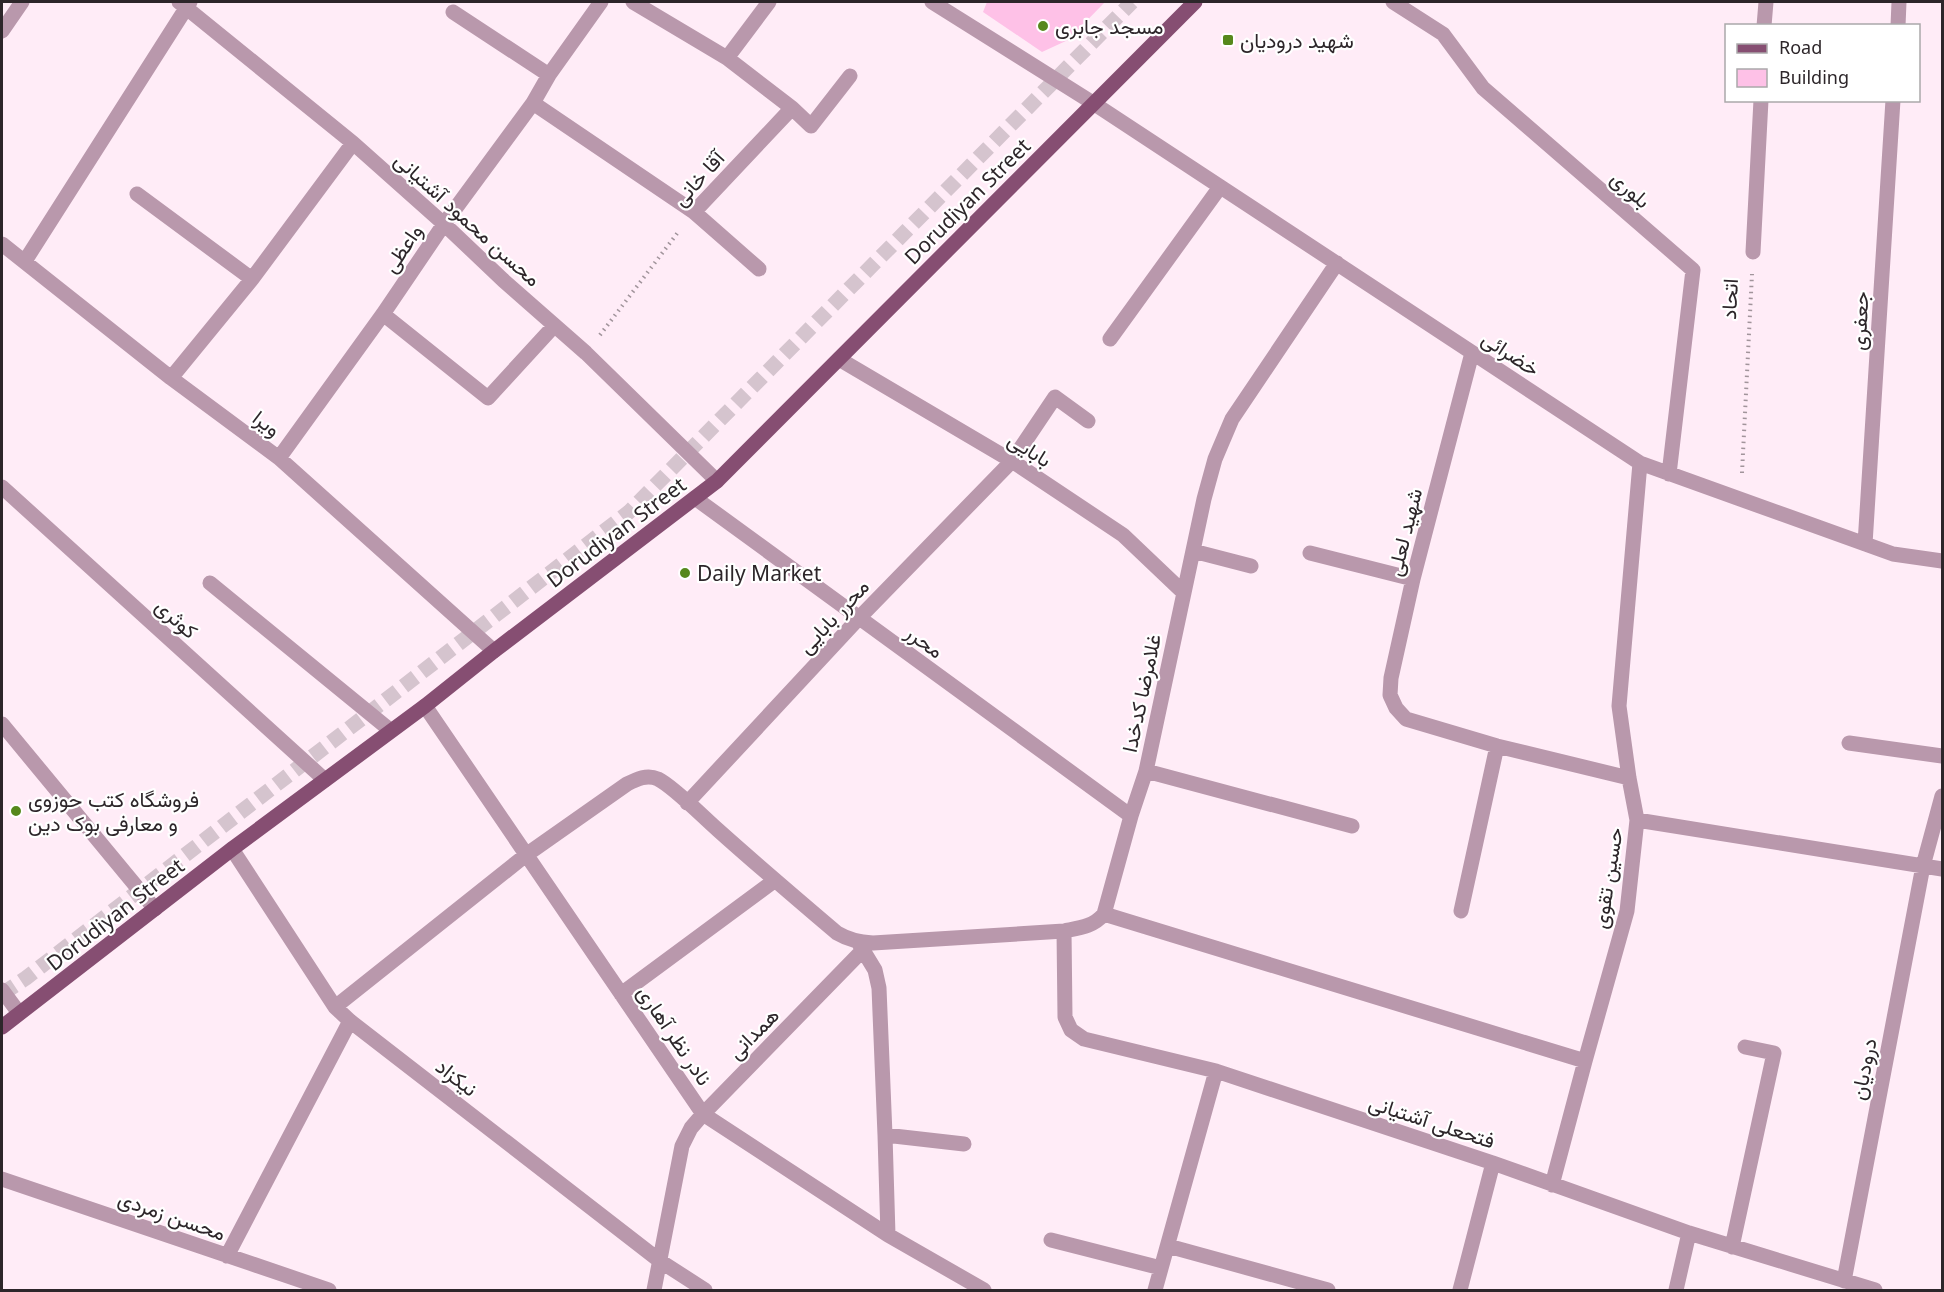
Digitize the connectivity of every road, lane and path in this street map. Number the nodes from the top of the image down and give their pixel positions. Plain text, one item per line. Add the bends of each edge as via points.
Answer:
1 (22, 2) edge
2 (601, 2) edge
3 (633, 2) edge
4 (769, 2) edge
5 (932, 2) edge
6 (1195, 2) edge
7 (1393, 2) edge
8 (1766, 2) edge
9 (1899, 2) edge
10 (185, 3) edge
11 (453, 12) dead end
12 (1764, 24) edge
13 (1898, 24) edge
14 (2, 31) edge
15 (728, 58) junction
16 (549, 75) junction
17 (850, 76) dead end
18 (1761, 102) edge
19 (1893, 102) edge
20 (533, 103) junction
21 (1093, 103) junction
22 (792, 108) junction
23 (353, 143) junction
24 (1220, 187) junction
25 (137, 194) dead end
26 (694, 212) junction
27 (444, 224) junction
28 (2, 244) edge
29 (1753, 252) joint
30 (25, 261) junction
31 (1337, 263) junction
32 (759, 269) dead end
33 (252, 279) junction
34 (383, 314) junction
35 (554, 326) junction
36 (1110, 339) dead end
37 (586, 353) junction
38 (1472, 353) junction
39 (839, 360) junction
40 (171, 378) junction
41 (1088, 421) dead end
42 (279, 458) junction
43 (1012, 461) junction
44 (1640, 463) junction
45 (1669, 474) junction
46 (717, 482) junction
47 (2, 487) edge
48 (695, 498) junction
49 (1740, 499) junction
50 (1865, 544) junction
51 (1193, 551) junction
52 (1310, 553) dead end
53 (1942, 561) edge
54 (1251, 566) dead end
55 (1413, 579) junction
56 (210, 583) dead end
57 (1184, 593) junction
58 (859, 618) junction
59 (494, 651) junction
60 (425, 706) junction
61 (2, 724) edge
62 (390, 730) junction
63 (1849, 743) dead end
64 (1497, 746) junction
65 (1942, 756) edge
66 (1146, 771) junction
67 (1629, 778) junction
68 (325, 780) junction
69 (1942, 796) edge
70 (687, 803) junction
71 (1131, 816) junction
72 (1637, 820) junction
73 (1352, 826) dead end
74 (232, 849) junction
75 (526, 855) junction
76 (1923, 866) junction
77 (1942, 869) edge
78 (774, 881) junction
79 (155, 909) junction
80 (1461, 911) dead end
81 (1104, 915) junction
82 (1064, 931) junction
83 (860, 947) junction
84 (2, 990) edge
85 (621, 994) junction
86 (335, 1007) junction
87 (19, 1013) junction
88 (350, 1021) junction
89 (2, 1027) edge
90 (1745, 1047) dead end
91 (1585, 1061) junction
92 (1216, 1071) junction
93 (703, 1114) junction
94 (885, 1135) junction
95 (964, 1144) dead end
96 (1493, 1163) junction
97 (2, 1179) edge
98 (1552, 1185) junction
99 (1689, 1233) junction
100 (888, 1235) junction
101 (1051, 1240) dead end
102 (1168, 1246) junction
103 (1732, 1247) junction
104 (227, 1256) junction
105 (660, 1261) junction
106 (1161, 1269) junction
107 (1844, 1281) junction
108 (329, 1290) edge
109 (654, 1290) edge
110 (705, 1290) edge
111 (984, 1290) edge
112 (1155, 1290) edge
113 (1328, 1290) edge
114 (1460, 1290) edge
115 (1676, 1290) edge
116 (1875, 1290) edge

1 - 14 street
2 - 16 street, واعظی
3 - 15 street
4 - 15 street
5 - 21 street, خضرائی
6 - 21 main road, Dorudiyan Street
7 - 45 street, بلوری via 1443,34 1483,88 1693,270
8 - 12 street
9 - 13 street
10 - 23 street, محسن محمود آشتیانی
10 - 30 street
11 - 16 street
15 - 22 street
16 - 20 street, واعظی
17 - 22 street via 811,126
18 - 29 street, اتحاد
19 - 50 street, جعفری
20 - 26 street
20 - 27 street, واعظی
21 - 24 street, خضرائی
21 - 39 main road, Dorudiyan Street
22 - 26 street, آقا خانی
23 - 27 street, محسن محمود آشتیانی
23 - 33 street
24 - 31 street, خضرائی
24 - 36 street
25 - 33 street
26 - 32 street
26 - 37 path, آقا خانی
27 - 34 street, واعظی
27 - 35 street, محسن محمود آشتیانی
28 - 30 street, ویرا
29 - 49 path, اتحاد
30 - 40 street, ویرا
31 - 38 street, خضرائی
31 - 51 street, غلامرضا کدخدا via 1232,419 1215,459
33 - 40 street
34 - 35 street via 488,398
34 - 42 street, واعظی
35 - 37 street, محسن محمود آشتیانی
37 - 46 street, محسن محمود آشتیانی
38 - 44 street, خضرائی
38 - 55 street, شهید لعلی
39 - 43 street, بابایی
39 - 46 main road, Dorudiyan Street
40 - 42 street, ویرا
41 - 43 street, محرر بابایی via 1055,397
42 - 59 street, ویرا
43 - 57 street, بابایی via 1123,535
43 - 58 street, محرر بابایی
44 - 45 street, خضرائی
44 - 67 street, حسین تقوی via 1619,706
45 - 49 street, خضرائی
46 - 48 main road, Dorudiyan Street
47 - 68 street, کوثری
48 - 58 street, محرر
48 - 59 main road, Dorudiyan Street
49 - 50 street, خضرائی
50 - 53 street, خضرائی via 1893,554
51 - 54 street
51 - 57 street, غلامرضا کدخدا
52 - 55 street
55 - 64 street, شهید لعلی via 1391,678 1390,695 1396,708 1406,718
56 - 62 street
57 - 66 street, غلامرضا کدخدا
58 - 70 street, محرر بابایی
58 - 71 street, محرر
59 - 60 main road, Dorudiyan Street
60 - 62 main road, Dorudiyan Street
60 - 75 street, نادر نظر آهاری
61 - 79 street
62 - 68 main road, Dorudiyan Street
63 - 65 street
64 - 67 street
64 - 80 street
66 - 71 street, غلامرضا کدخدا
66 - 73 street
67 - 72 street, حسین تقوی
68 - 74 main road, Dorudiyan Street
69 - 76 street, درودیان
70 - 75 street via 660,780 639,778
70 - 78 street
71 - 81 street, غلامرضا کدخدا
72 - 76 street
72 - 91 street, حسین تقوی via 1627,911
74 - 79 main road, Dorudiyan Street
74 - 86 street, نیکزاد
75 - 85 street, نادر نظر آهاری
75 - 86 street
76 - 77 street
76 - 107 street, درودیان
78 - 83 street
78 - 85 street
79 - 87 main road, Dorudiyan Street
81 - 82 street via 1092,925
81 - 91 street
82 - 83 street
82 - 92 street, فتحعلی آشتیانی via 1065,1017 1071,1030 1084,1039
83 - 93 street, همدانی
83 - 94 street via 875,970 879,988
84 - 87 street
85 - 93 street, نادر نظر آهاری
86 - 88 street, نیکزاد
87 - 89 main road, Dorudiyan Street
88 - 104 street
88 - 105 street, نیکزاد
90 - 103 street via 1774,1053
91 - 98 street, حسین تقوی
92 - 96 street, فتحعلی آشتیانی
92 - 102 street
93 - 100 street, نادر نظر آهاری
93 - 105 street, همدانی via 682,1146
94 - 95 street
94 - 100 street
96 - 98 street, فتحعلی آشتیانی
96 - 114 street
97 - 104 street, محسن زمردی
98 - 99 street, فتحعلی آشتیانی
99 - 103 street, فتحعلی آشتیانی
99 - 115 street
100 - 111 street, نادر نظر آهاری
101 - 106 street
102 - 106 street
102 - 113 street
103 - 107 street, فتحعلی آشتیانی
104 - 108 street, محسن زمردی
105 - 109 street, همدانی
105 - 110 street, نیکزاد
106 - 112 street
107 - 116 street, فتحعلی آشتیانی

